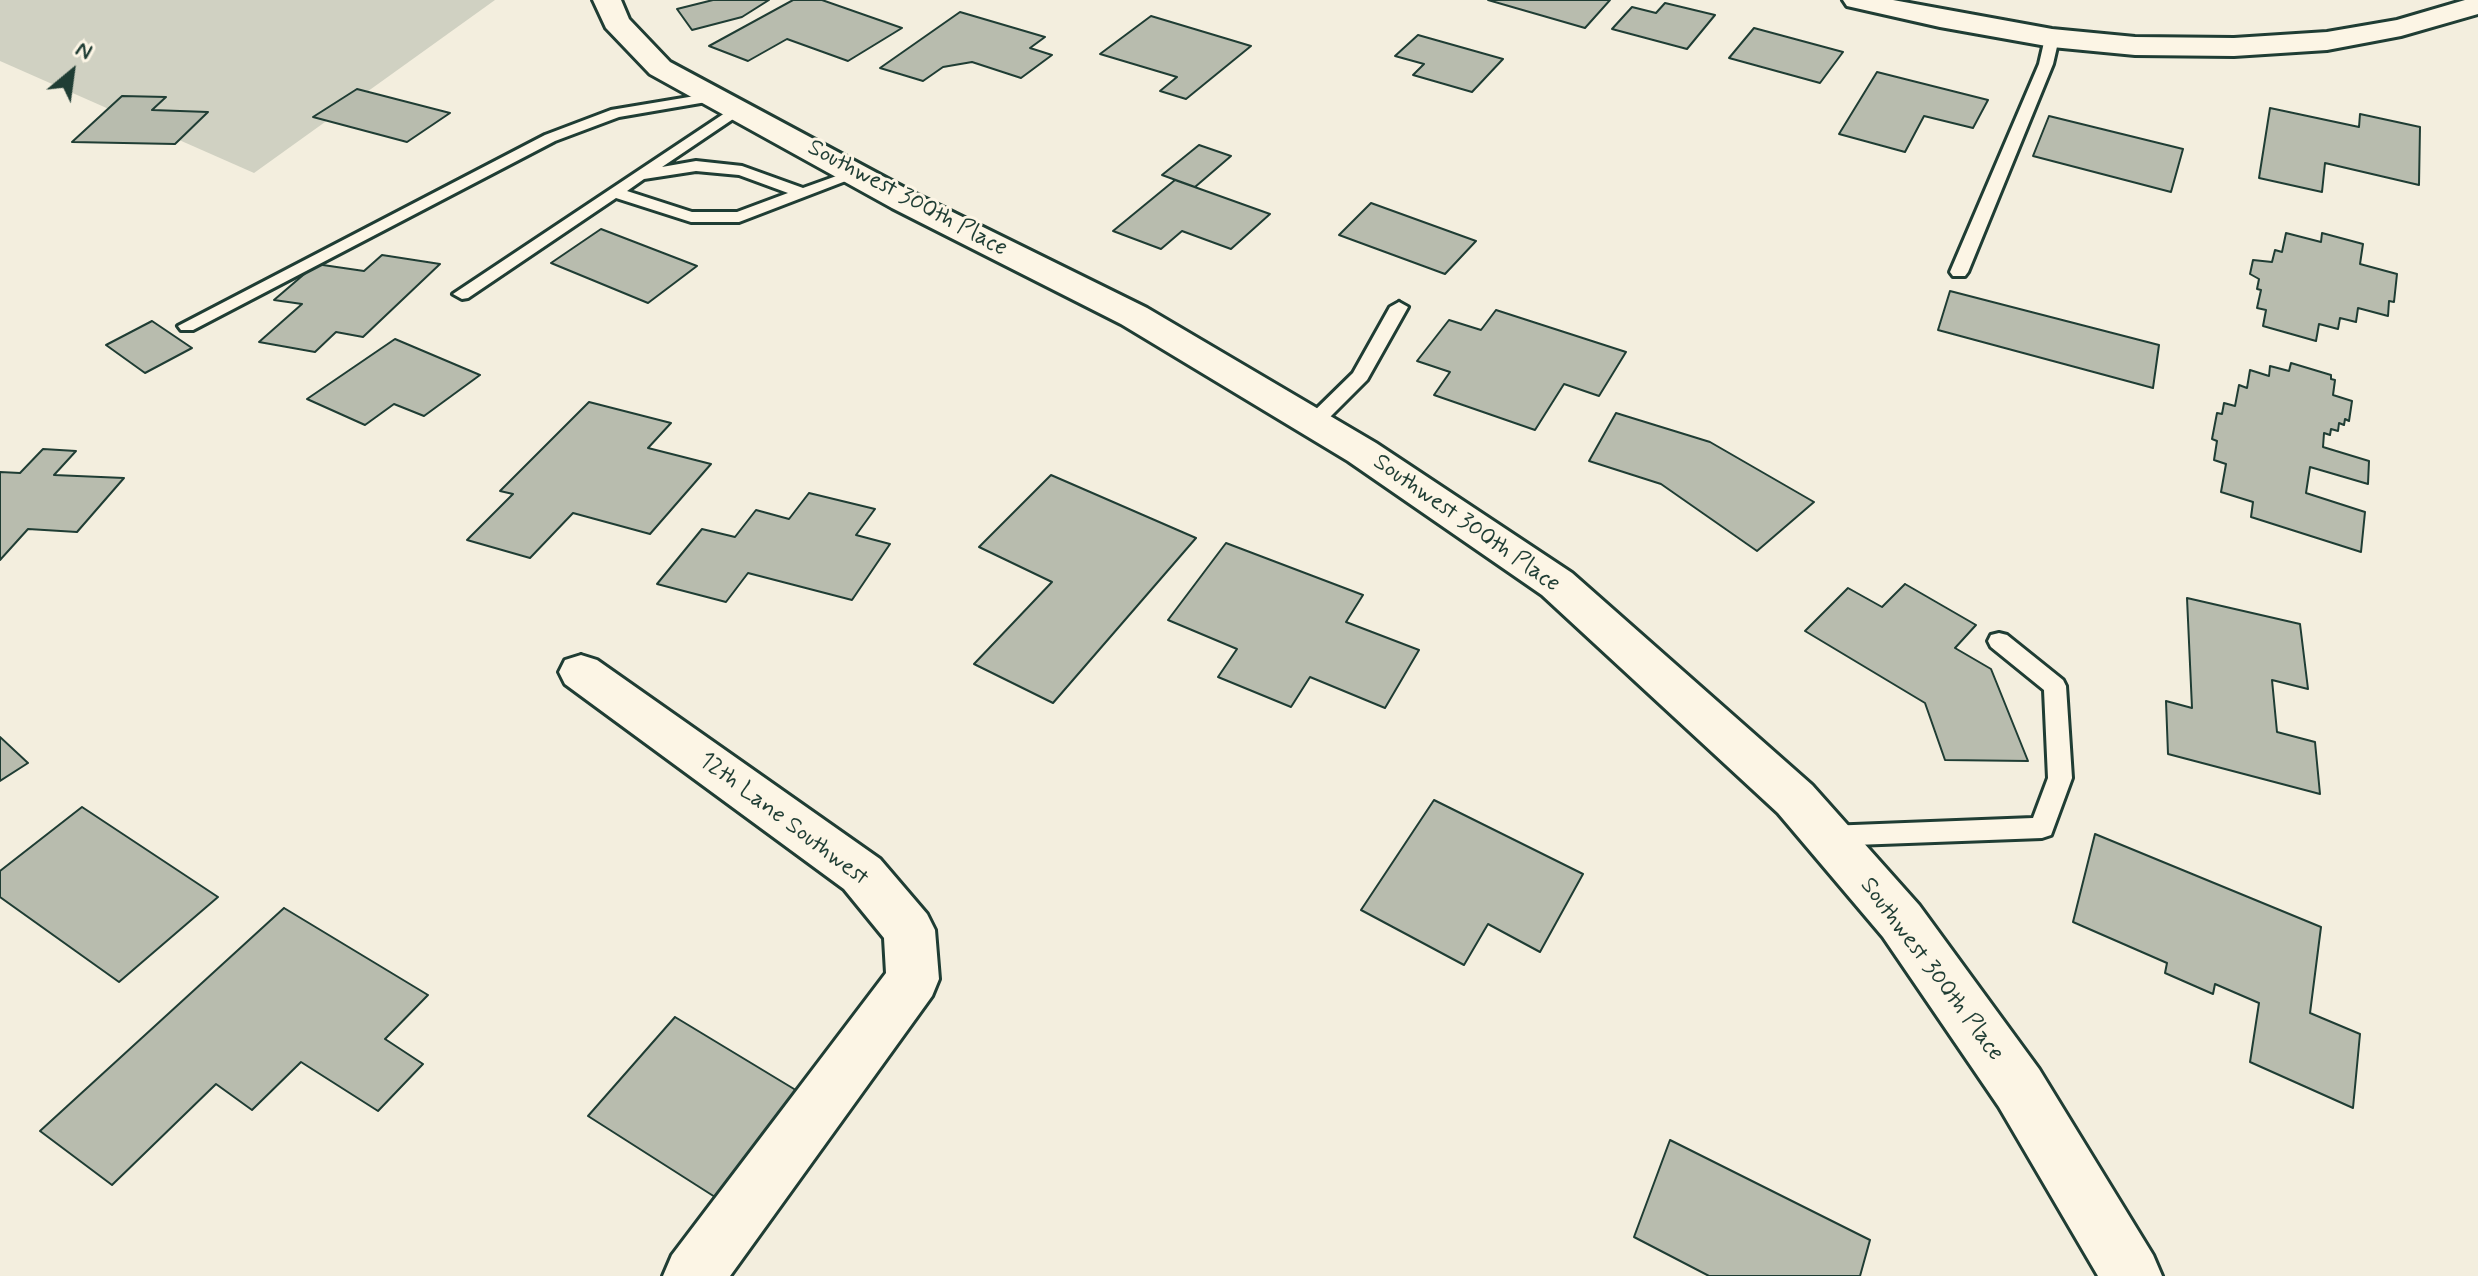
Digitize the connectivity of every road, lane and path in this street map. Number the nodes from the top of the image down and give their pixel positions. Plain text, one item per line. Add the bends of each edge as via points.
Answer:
1 (607, 0) edge
2 (1857, 0) edge
3 (2478, 5) edge
4 (2052, 38) junction
5 (725, 103) junction
6 (856, 174) junction
7 (637, 177) junction
8 (614, 192) junction
9 (802, 193) junction
10 (1959, 272) dead end
11 (462, 294) dead end
12 (1399, 307) dead end
13 (187, 326) dead end
14 (1313, 423) junction
15 (1999, 641) dead end
16 (581, 672) dead end
17 (1827, 836) junction
18 (693, 1276) edge
19 (2132, 1276) edge

1 - 5 street, Southwest 300th Place via 616,22 660,68
2 - 4 street
3 - 4 street via 2401,28 2327,41 2163,47
4 - 10 lane via 2046,64
5 - 6 street, Southwest 300th Place
5 - 7 lane
5 - 13 lane via 616,113 550,138
6 - 9 lane
6 - 14 street, Southwest 300th Place via 1134,316
7 - 8 lane
7 - 9 lane via 696,166 742,171
8 - 9 lane via 691,217 739,217
8 - 11 lane
12 - 14 lane via 1360,376
14 - 17 street, Southwest 300th Place via 1557,584 1795,799
15 - 17 lane via 2055,686 2060,778 2042,828
16 - 18 street, 12th Lane Southwest via 862,874 909,930 913,979
17 - 19 street, Southwest 300th Place via 1901,921 2010,1075

